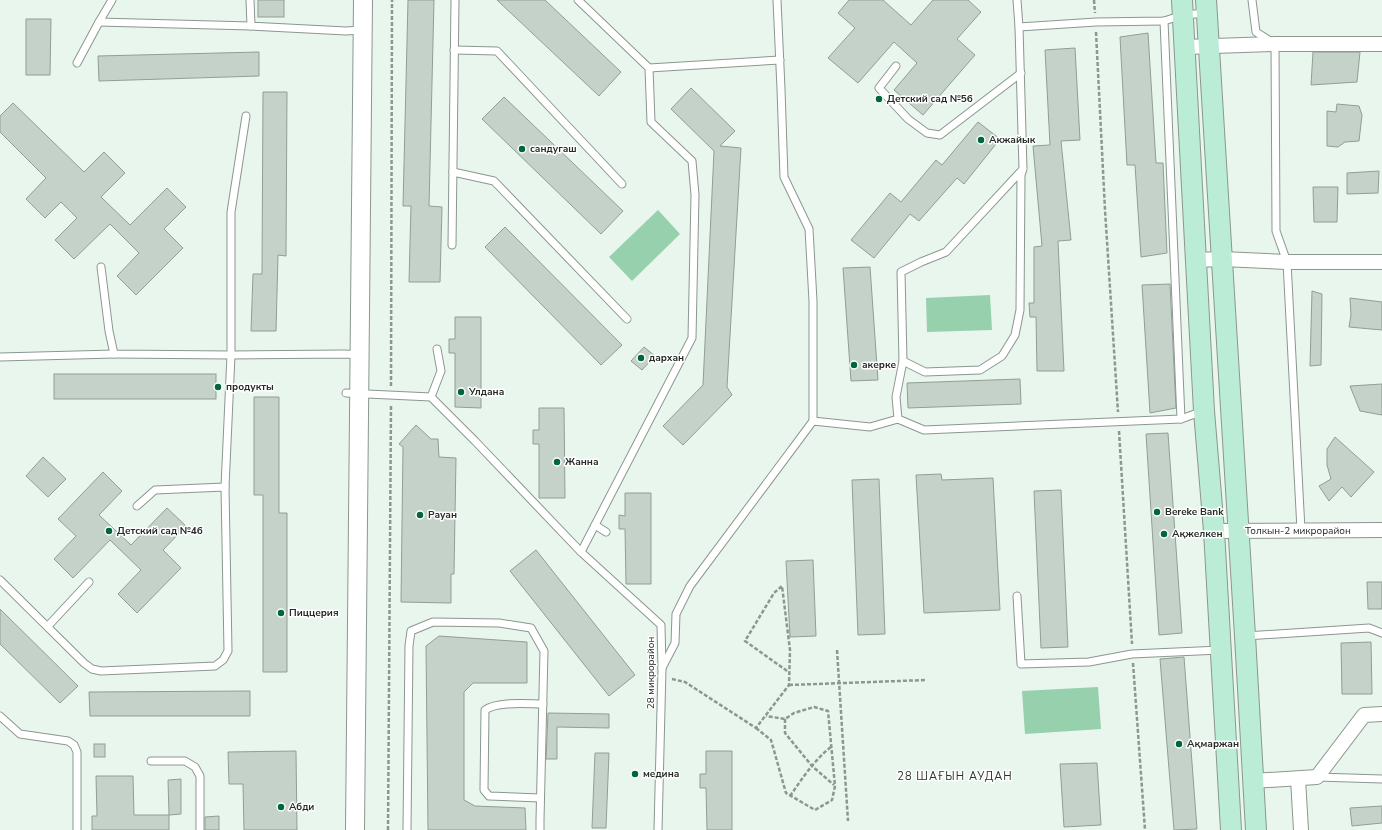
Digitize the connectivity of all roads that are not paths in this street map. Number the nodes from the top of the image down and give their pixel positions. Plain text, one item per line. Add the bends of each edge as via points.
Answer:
1 (112, 0) edge
2 (250, 0) edge
3 (363, 0) edge
4 (455, 0) edge
5 (578, 0) edge
6 (777, 0) edge
7 (1017, 0) edge
8 (1252, 0) edge
9 (1206, 6) edge
10 (1182, 8) edge
11 (1164, 21) junction
12 (98, 22) junction
13 (251, 26) junction
14 (1019, 27) junction
15 (362, 30) junction
16 (1275, 44) junction
17 (1382, 44) edge
18 (1209, 46) junction
19 (1185, 47) junction
20 (454, 50) junction
21 (780, 60) junction
22 (77, 63) dead end
23 (896, 66) dead end
24 (649, 68) junction
25 (1021, 73) junction
26 (246, 116) dead end
27 (1023, 169) junction
28 (453, 172) junction
29 (622, 184) dead end
30 (452, 245) dead end
31 (1222, 259) junction
32 (1196, 260) junction
33 (1287, 262) junction
34 (1382, 262) edge
35 (101, 267) dead end
36 (627, 319) dead end
37 (437, 349) dead end
38 (114, 354) junction
39 (231, 355) junction
40 (359, 355) junction
41 (0, 357) edge
42 (902, 361) junction
43 (352, 393) junction
44 (430, 397) junction
45 (1204, 411) junction
46 (1181, 419) junction
47 (898, 420) junction
48 (813, 422) junction
49 (225, 487) junction
50 (137, 506) dead end
51 (595, 525) junction
52 (1301, 530) junction
53 (1382, 530) edge
54 (1214, 531) junction
55 (1238, 531) junction
56 (606, 532) dead end
57 (581, 552) junction
58 (0, 580) edge
59 (89, 582) dead end
60 (1017, 596) dead end
61 (48, 626) junction
62 (1382, 633) edge
63 (1245, 636) junction
64 (1220, 650) junction
65 (662, 668) junction
66 (543, 704) junction
67 (1382, 714) edge
68 (0, 716) edge
69 (151, 761) dead end
70 (1317, 777) junction
71 (1298, 779) junction
72 (1382, 779) edge
73 (1252, 781) junction
74 (540, 798) junction
75 (78, 830) edge
76 (200, 830) edge
77 (355, 830) edge
78 (407, 830) edge
79 (540, 830) edge
80 (658, 830) edge
81 (1231, 830) edge
82 (1256, 830) edge
83 (1301, 830) edge

1 - 12 lane
2 - 13 lane
3 - 15 street
4 - 20 lane
5 - 24 lane
6 - 21 lane
7 - 14 lane
8 - 16 lane via 1256,32
9 - 10 lane
9 - 18 main road
10 - 11 lane
10 - 19 main road
11 - 14 lane
11 - 46 lane
12 - 13 lane
12 - 22 lane
13 - 15 lane
14 - 25 lane
15 - 40 street
16 - 17 street
16 - 18 street
16 - 33 lane via 1276,231
18 - 19 street
18 - 31 main road
19 - 32 main road
20 - 28 lane
20 - 29 lane via 497,51
21 - 24 lane
21 - 48 lane via 784,177 809,229 813,301
23 - 25 lane via 879,88 908,119 927,133 940,135
24 - 51 lane via 651,122 692,161 695,195 692,338
25 - 27 lane
26 - 39 lane via 231,212
27 - 42 lane via 946,252 902,272
27 - 42 lane via 1020,310 1015,335 1002,356 980,370 925,372
28 - 30 lane
28 - 36 lane via 494,180
31 - 32 street
31 - 33 street
31 - 55 main road
32 - 45 main road
33 - 34 street
33 - 52 lane
35 - 38 lane
37 - 44 lane via 441,371
38 - 39 lane
38 - 41 lane
39 - 40 lane
39 - 49 lane
40 - 43 street
42 - 47 lane via 896,398
43 - 44 lane
43 - 77 street
44 - 57 lane, 28 микрорайон
45 - 46 lane
45 - 54 main road
46 - 47 lane via 924,430
47 - 48 lane via 870,427
48 - 65 lane via 690,586 676,614 675,643
49 - 50 lane via 155,490
49 - 61 lane via 228,651 223,660 215,666 101,671 92,669 84,663
51 - 56 lane
51 - 57 lane
52 - 53 street, Толкын-2 микрорайон
52 - 55 street, Толкын-2 микрорайон
54 - 55 street, Толкын-2 микрорайон
54 - 64 main road
55 - 63 main road
57 - 65 lane, 28 микрорайон via 661,625
58 - 61 lane
59 - 61 lane
60 - 64 lane via 1021,664 1089,662 1132,654
62 - 63 lane via 1369,628
63 - 73 main road
64 - 81 main road
65 - 80 lane, 28 микрорайон
66 - 74 lane
66 - 74 lane via 511,704 485,710 484,790 489,796
66 - 78 lane via 544,651 530,628 499,623 433,622 411,630
67 - 70 street via 1364,715
68 - 75 lane via 20,734 68,741 74,745 77,752
69 - 76 lane via 185,761 195,767 200,776
70 - 71 street
70 - 72 lane
71 - 73 street
71 - 83 street
73 - 82 main road
74 - 79 lane

